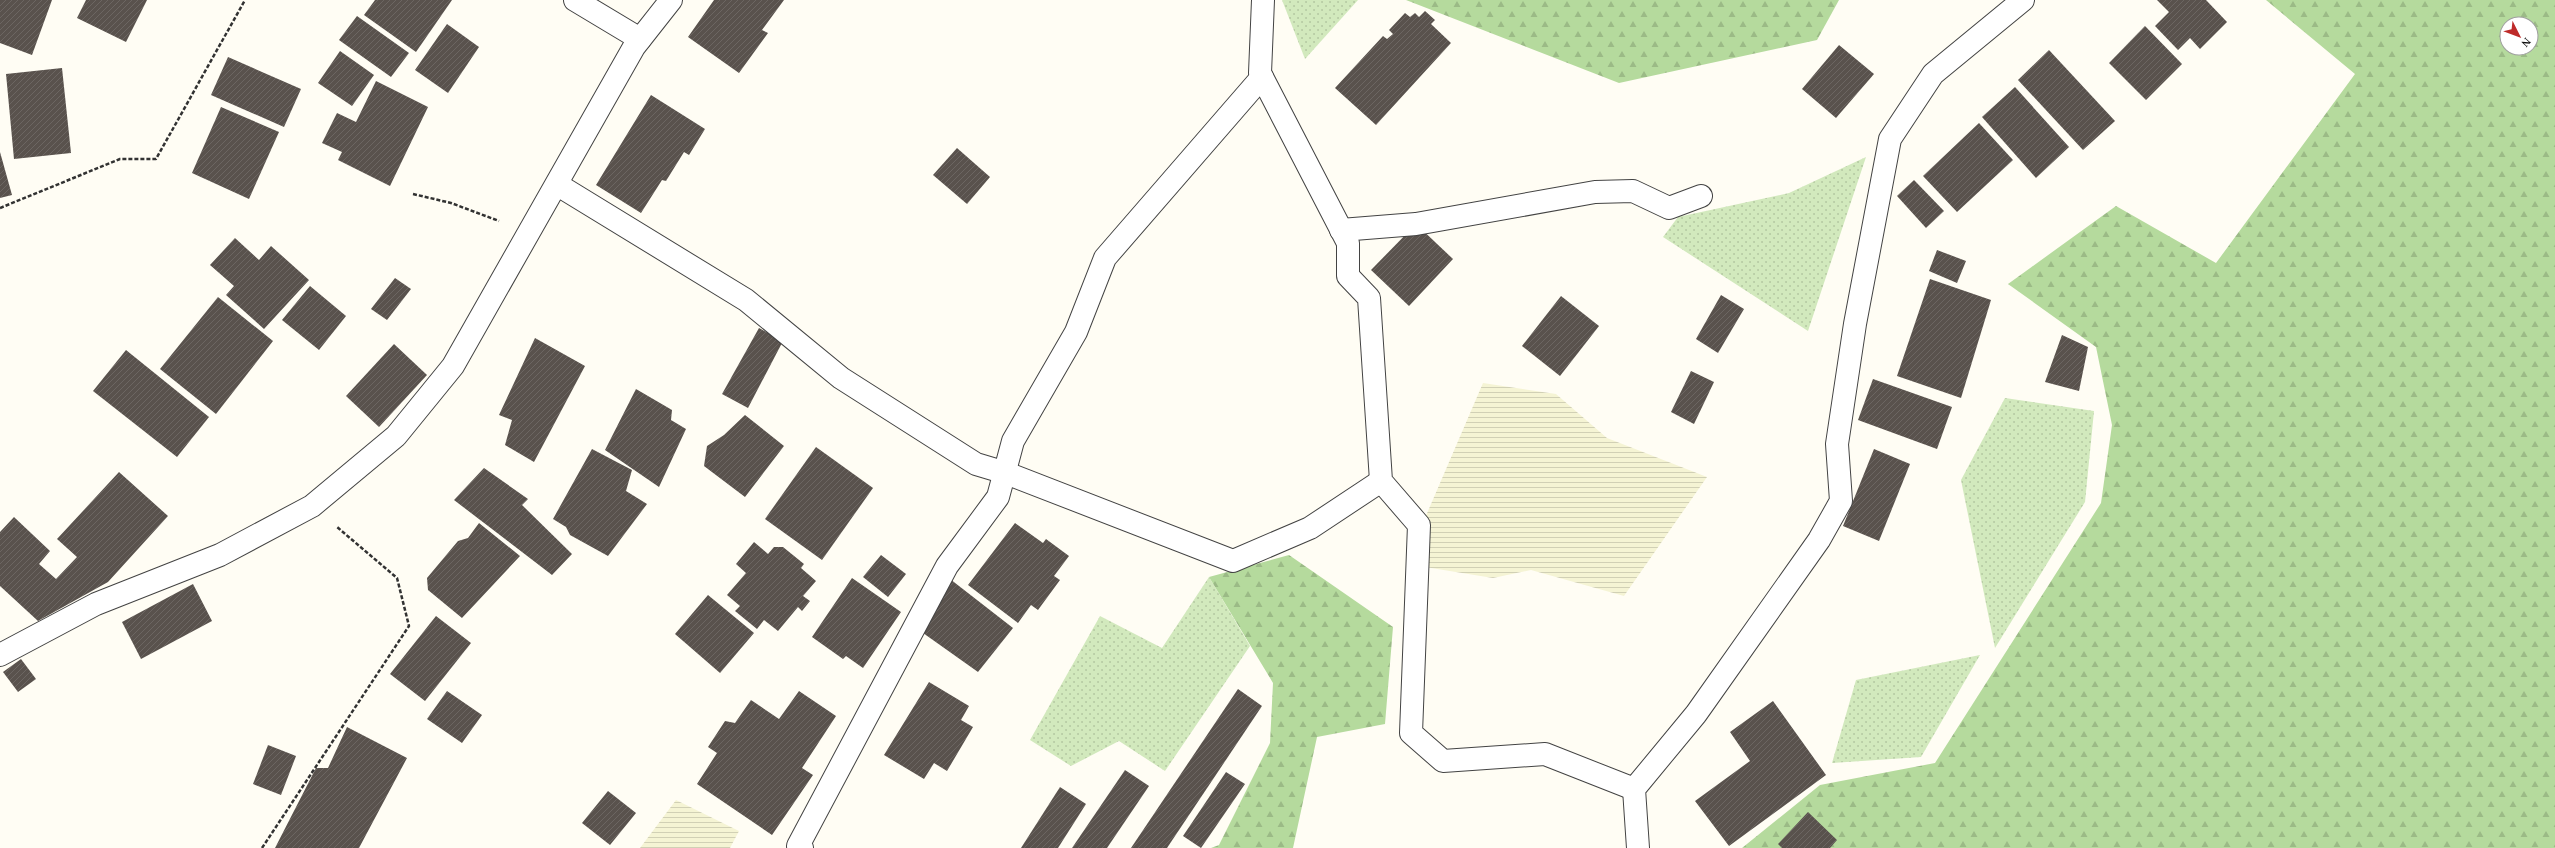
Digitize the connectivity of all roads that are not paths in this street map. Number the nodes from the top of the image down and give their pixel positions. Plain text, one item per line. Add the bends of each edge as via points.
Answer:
1 (575, 0) edge
2 (671, 0) edge
3 (1263, 0) edge
4 (2023, 0) edge
5 (640, 39) junction
6 (1262, 77) junction
7 (558, 185) junction
8 (1701, 196) dead end
9 (1341, 230) junction
10 (1006, 473) junction
11 (1381, 481) junction
12 (0, 654) edge
13 (1634, 789) junction
14 (802, 848) edge
15 (1638, 848) edge

1 - 5 street
2 - 5 street
3 - 6 street via 1260,73
4 - 13 street via 1933,74 1890,139 1855,324 1837,444 1841,501 1819,540 1696,714
5 - 7 street
6 - 9 street
6 - 10 street via 1105,258 1076,332 1013,442
7 - 10 street via 746,300 841,378 976,464
7 - 12 street via 453,366 396,436 312,506 220,555 96,604
8 - 9 street via 1669,208 1633,191 1595,192 1416,224
9 - 11 street via 1348,243 1348,276 1369,298
10 - 11 street via 1233,561 1310,528
10 - 14 street via 998,497 947,566 798,846
11 - 13 street via 1419,525 1411,733 1443,761 1545,754
13 - 15 street

